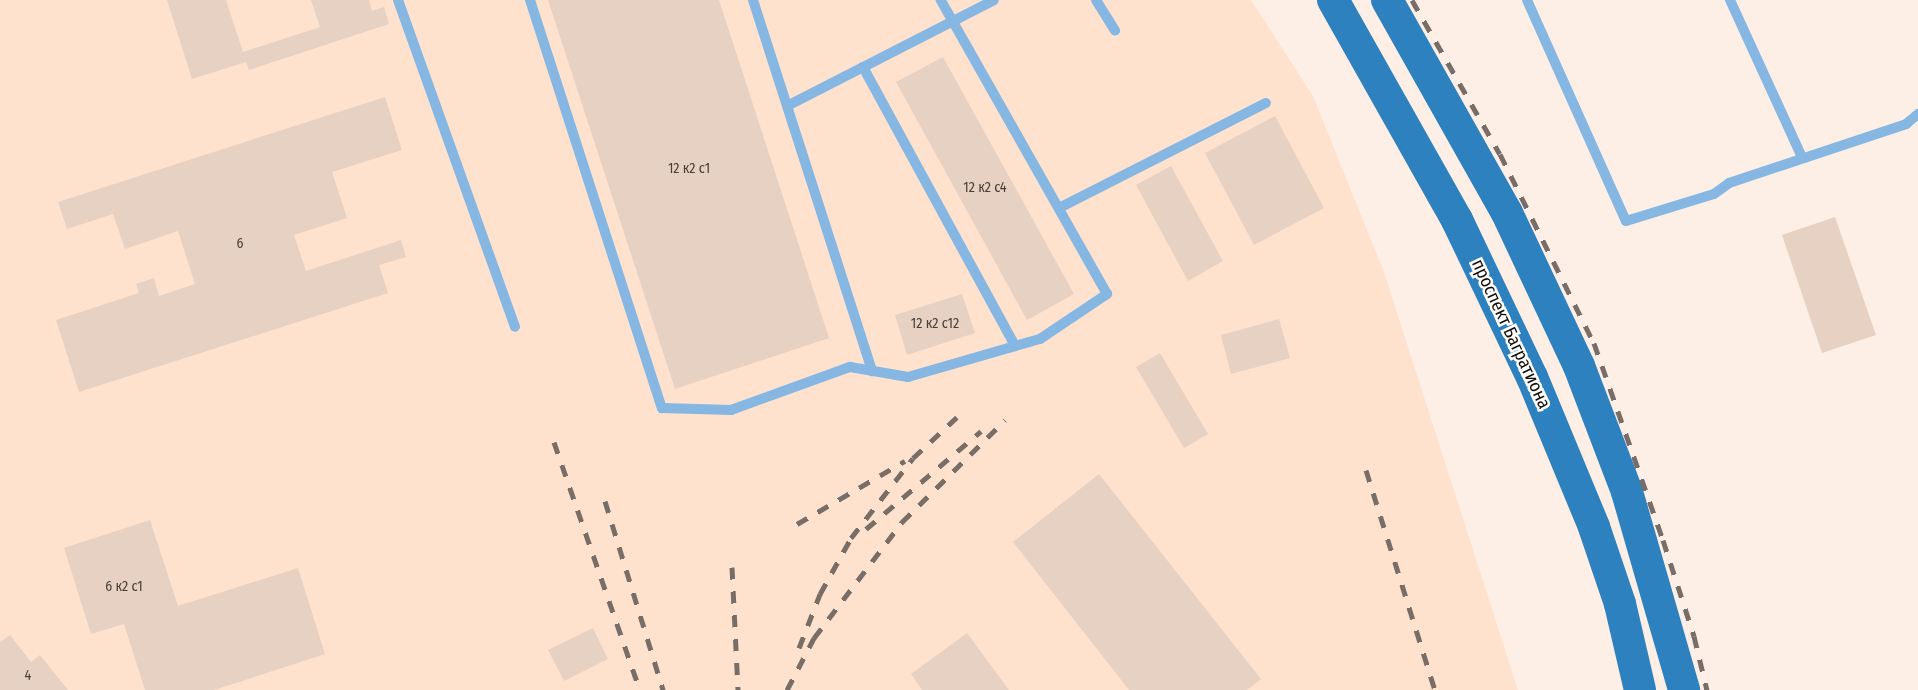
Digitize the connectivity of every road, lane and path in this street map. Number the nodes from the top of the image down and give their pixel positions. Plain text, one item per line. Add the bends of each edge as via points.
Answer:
1 (398, 0) edge
2 (530, 0) edge
3 (753, 0) edge
4 (941, 0) edge
5 (994, 0) edge
6 (1096, 0) edge
7 (1333, 0) edge
8 (1387, 0) edge
9 (1527, 0) edge
10 (1730, 0) edge
11 (953, 22) junction
12 (1115, 31) dead end
13 (863, 67) junction
14 (1266, 103) dead end
15 (789, 105) junction
16 (1918, 114) edge
17 (1801, 157) junction
18 (1059, 208) junction
19 (516, 327) dead end
20 (1015, 346) junction
21 (872, 371) junction
22 (1640, 690) edge
23 (1684, 690) edge

1 - 19 lane
2 - 21 lane via 662,408 731,410 849,367
3 - 15 lane
4 - 11 lane
5 - 11 lane
6 - 12 lane
7 - 22 main road, проспект Багратиона via 1457,220 1532,377 1594,527 1620,604
8 - 23 main road via 1507,214 1579,366 1627,492
9 - 17 lane via 1626,221 1714,194 1729,183
10 - 17 lane
11 - 13 lane
11 - 18 lane
13 - 15 lane
13 - 20 lane
14 - 18 lane
15 - 21 lane
16 - 17 lane via 1897,127
18 - 20 lane via 1107,294 1040,339
20 - 21 lane via 908,377

